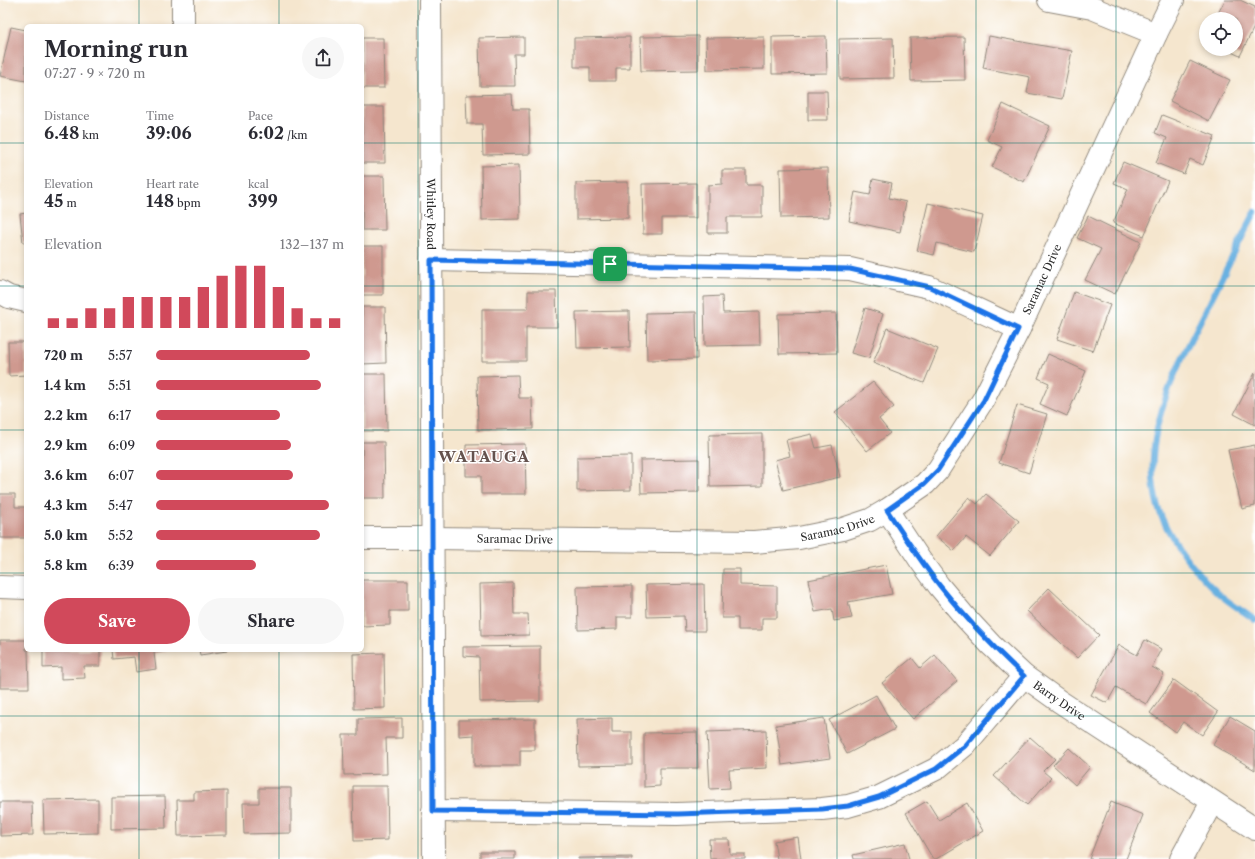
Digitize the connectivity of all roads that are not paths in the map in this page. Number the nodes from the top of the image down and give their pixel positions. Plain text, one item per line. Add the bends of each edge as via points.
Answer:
1 (183, 0) edge
2 (430, 0) edge
3 (1049, 0) edge
4 (1173, 0) edge
5 (183, 24) edge
6 (1156, 34) junction
7 (431, 260) junction
8 (0, 292) edge
9 (24, 300) edge
10 (1018, 329) junction
11 (887, 510) junction
12 (364, 538) edge
13 (432, 538) junction
14 (0, 588) edge
15 (24, 588) edge
16 (1024, 676) junction
17 (1212, 802) junction
18 (433, 811) junction
19 (1255, 829) edge
20 (434, 859) edge
21 (1180, 859) edge

1 - 5 street
2 - 7 street, Whitley Road
3 - 6 street via 1092,8
4 - 6 street, Saramac Drive
6 - 10 street, Saramac Drive
7 - 10 street via 850,269 930,287
7 - 13 street, Whitley Road
8 - 9 street
10 - 11 street, Saramac Drive via 984,400 938,470 924,484
11 - 13 street, Saramac Drive via 870,520 843,529 799,538 754,542
11 - 16 street, Barry Drive via 943,591 991,645
12 - 13 street, Saramac Drive
13 - 18 street, Whitley Road
14 - 15 street
16 - 17 street, Barry Drive
16 - 18 street via 965,746 936,769 879,797 848,806 678,814
17 - 19 street, Barry Drive
17 - 21 street
18 - 20 street, Whitley Road

